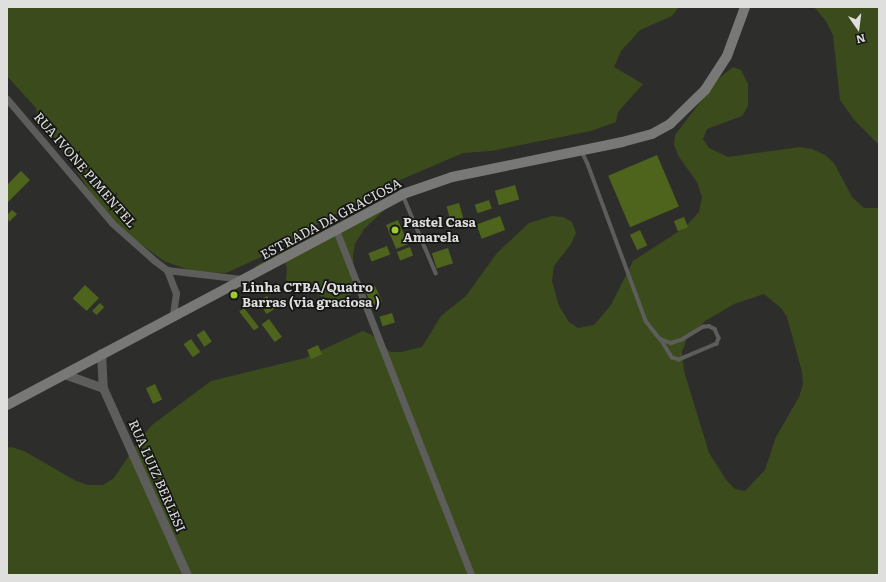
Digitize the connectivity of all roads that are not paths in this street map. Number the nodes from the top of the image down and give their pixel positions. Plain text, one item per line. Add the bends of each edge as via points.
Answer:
1 (745, 7) edge
2 (7, 99) edge
3 (581, 152) junction
4 (403, 194) junction
5 (336, 230) junction
6 (168, 270) junction
7 (436, 273) dead end
8 (245, 279) junction
9 (173, 316) junction
10 (660, 339) junction
11 (102, 353) junction
12 (64, 374) junction
13 (103, 388) junction
14 (7, 405) edge
15 (187, 575) edge
16 (471, 575) edge

1 - 3 main road, ESTRADA DA GRACIOSA via 727,56 705,90 685,111 670,124 652,134
2 - 6 street, RUA IVONE PIMENTEL via 112,223
3 - 4 main road, ESTRADA DA GRACIOSA via 452,177
3 - 10 lane via 588,164 646,321
4 - 5 main road, ESTRADA DA GRACIOSA
4 - 7 lane
5 - 8 main road, ESTRADA DA GRACIOSA
5 - 16 street
6 - 8 street
6 - 9 street via 176,293
8 - 9 main road, ESTRADA DA GRACIOSA
9 - 11 main road, ESTRADA DA GRACIOSA
10 - 10 lane via 672,358 679,360 717,344 719,338 715,329 703,326 681,340 671,343
11 - 12 main road, ESTRADA DA GRACIOSA
11 - 13 street, RUA LUIZ BERLESI
12 - 13 street
12 - 14 main road, ESTRADA DA GRACIOSA
13 - 15 street, RUA LUIZ BERLESI

